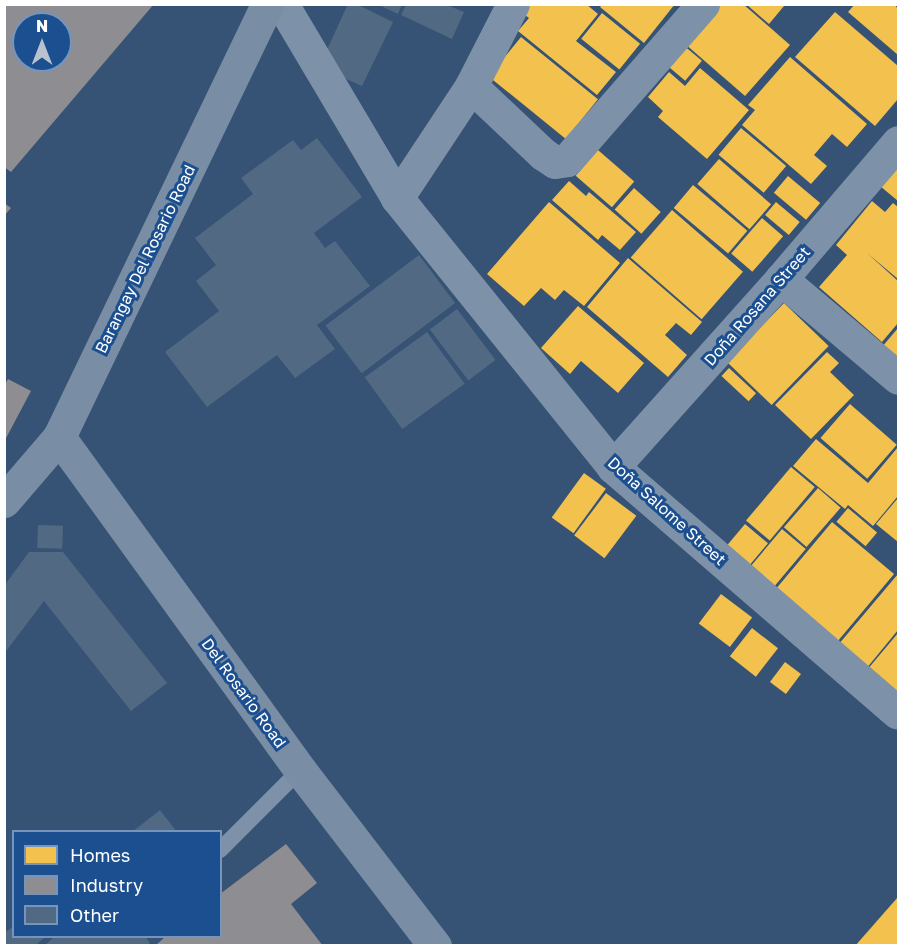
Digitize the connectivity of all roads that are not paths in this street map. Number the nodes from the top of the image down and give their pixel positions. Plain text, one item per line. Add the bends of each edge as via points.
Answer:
1 (267, 4) edge
2 (282, 4) edge
3 (513, 4) edge
4 (703, 4) edge
5 (471, 86) junction
6 (898, 142) edge
7 (397, 198) junction
8 (781, 279) junction
9 (898, 378) edge
10 (59, 437) junction
11 (614, 467) junction
12 (4, 501) edge
13 (898, 713) edge
14 (300, 770) junction
15 (222, 848) edge
16 (435, 945) edge

1 - 10 main road, Barangay Del Rosario Road
2 - 7 street, Doña Salome Street
3 - 5 street
4 - 5 street via 567,160 555,162 543,154
5 - 7 street
6 - 8 street, Doña Rosana Street
7 - 11 street, Doña Salome Street
8 - 9 street
8 - 11 street, Doña Rosana Street
10 - 12 main road, Barangay Del Rosario Road
10 - 14 main road, Del Rosario Road
11 - 13 street, Doña Salome Street
14 - 15 lane
14 - 16 main road, Del Rosario Road

